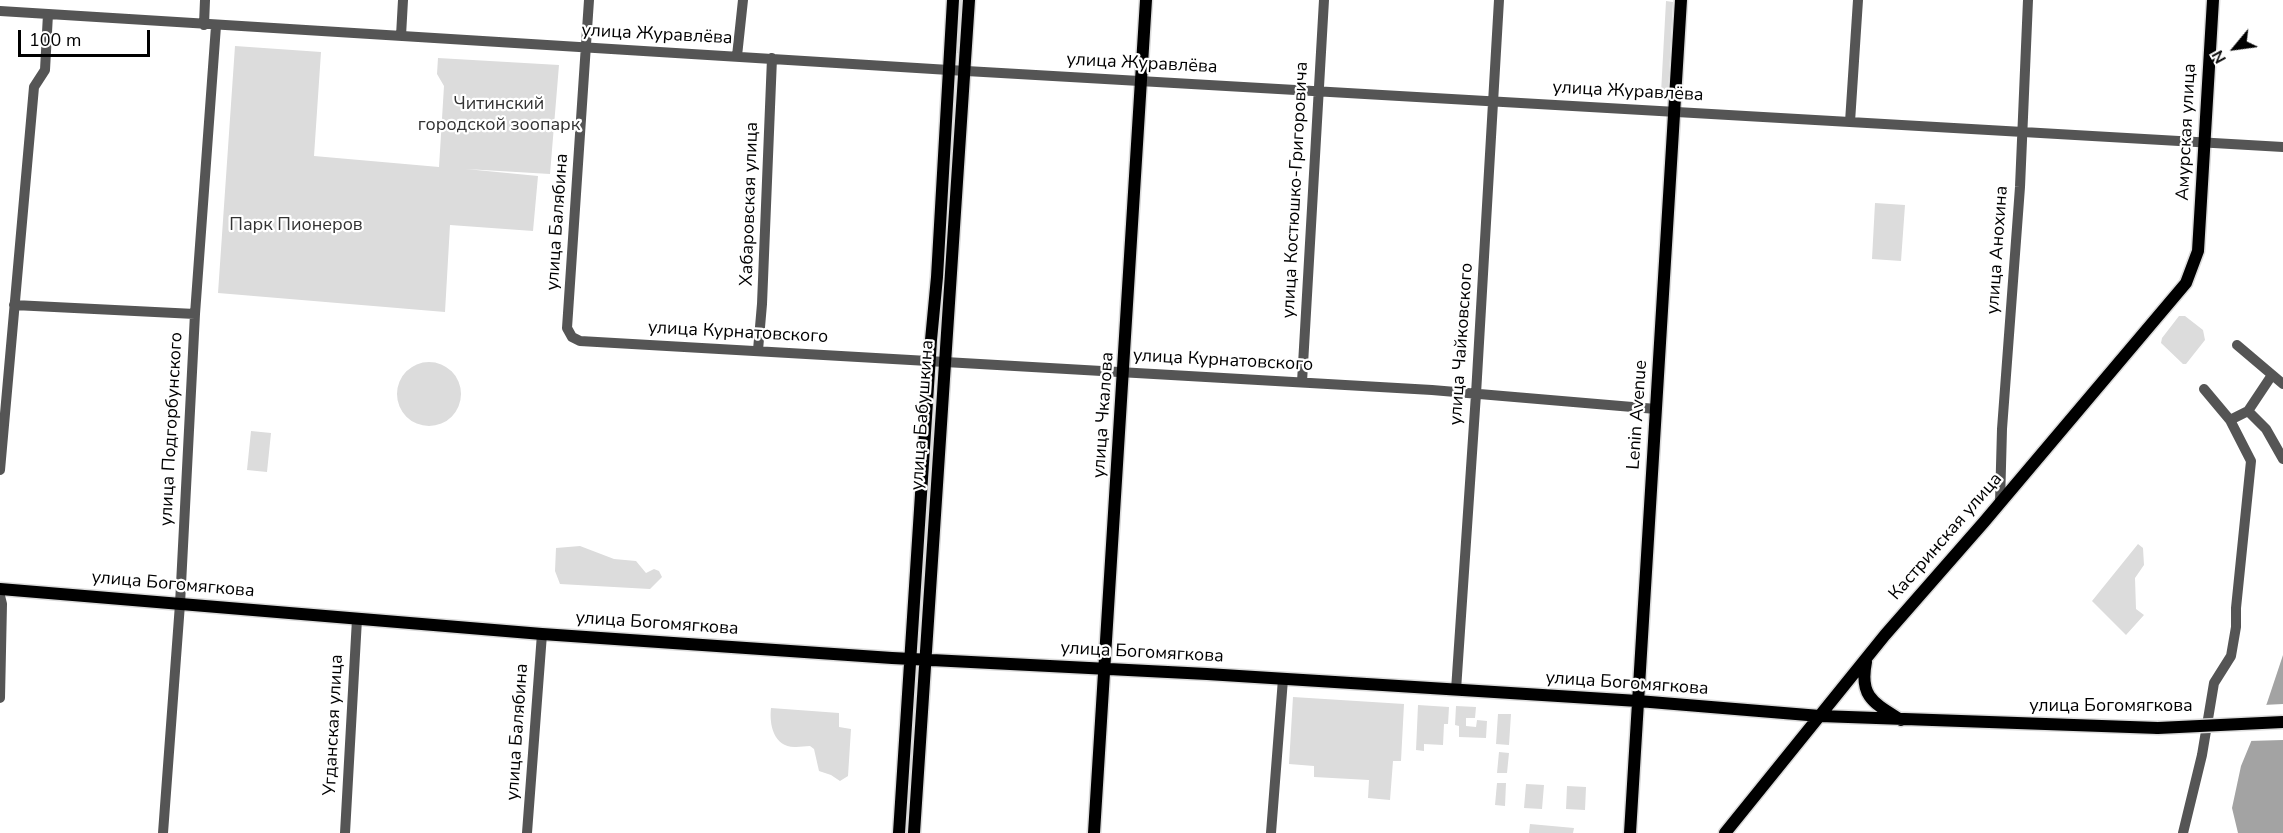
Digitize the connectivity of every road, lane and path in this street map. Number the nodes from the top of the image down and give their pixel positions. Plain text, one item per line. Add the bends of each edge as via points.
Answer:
1 (205, 0) edge
2 (403, 0) edge
3 (589, 0) edge
4 (743, 0) edge
5 (953, 0) edge
6 (969, 0) edge
7 (1146, 0) edge
8 (1324, 0) edge
9 (1499, 0) edge
10 (1681, 0) edge
11 (1858, 0) edge
12 (2028, 0) edge
13 (2213, 0) edge
14 (0, 11) edge
15 (48, 14) junction
16 (204, 25) junction
17 (216, 26) junction
18 (401, 36) junction
19 (587, 48) junction
20 (737, 56) junction
21 (772, 58) junction
22 (949, 70) junction
23 (965, 70) junction
24 (1142, 80) junction
25 (1318, 91) junction
26 (1494, 101) junction
27 (1675, 112) junction
28 (1850, 122) junction
29 (2023, 132) junction
30 (2204, 143) junction
31 (2283, 147) edge
32 (2194, 265) joint
33 (14, 305) junction
34 (195, 314) junction
35 (572, 337) joint
36 (2237, 345) dead end
37 (758, 350) junction
38 (930, 361) junction
39 (945, 362) junction
40 (1125, 372) junction
41 (2272, 375) junction
42 (1302, 382) junction
43 (2283, 384) edge
44 (2204, 388) dead end
45 (1476, 394) junction
46 (1656, 409) junction
47 (2248, 411) junction
48 (2230, 420) junction
49 (2283, 459) edge
50 (0, 470) edge
51 (2000, 503) junction
52 (0, 589) edge
53 (0, 596) edge
54 (180, 603) junction
55 (357, 619) junction
56 (542, 634) junction
57 (910, 659) junction
58 (1867, 659) junction
59 (924, 660) junction
60 (1105, 668) junction
61 (1283, 679) junction
62 (1456, 690) junction
63 (0, 698) edge
64 (1638, 701) junction
65 (1820, 716) junction
66 (1902, 720) junction
67 (2283, 722) edge
68 (163, 833) edge
69 (345, 833) edge
70 (527, 833) edge
71 (898, 833) edge
72 (914, 833) edge
73 (1094, 833) edge
74 (1271, 833) edge
75 (1630, 833) edge
76 (1725, 833) edge
77 (2183, 833) edge

1 - 16 street
2 - 18 street
3 - 19 street, улица Балябина
4 - 20 street
5 - 22 main road, улица Бабушкина
6 - 23 main road, улица Бабушкина
7 - 24 main road, улица Чкалова
8 - 25 street, улица Костюшко-Григоровича
9 - 26 street, улица Чайковского
10 - 27 main road, Lenin Avenue
11 - 28 street
12 - 29 street, улица Анохина
13 - 30 main road, Амурская улица
14 - 15 street, улица Журавлёва
15 - 16 street, улица Журавлёва
15 - 33 street via 45,70 34,87
16 - 17 street, улица Журавлёва
17 - 18 street, улица Журавлёва
17 - 34 street, улица Подгорбунского
18 - 19 street, улица Журавлёва
19 - 20 street, улица Журавлёва
19 - 35 street, улица Балябина via 567,328
20 - 21 street, улица Журавлёва
21 - 22 street, улица Журавлёва
21 - 37 street, Хабаровская улица
22 - 23 street, улица Журавлёва
22 - 38 main road, улица Бабушкина
23 - 24 street, улица Журавлёва
23 - 39 main road, улица Бабушкина
24 - 25 street, улица Журавлёва
24 - 40 main road, улица Чкалова
25 - 26 street, улица Журавлёва
25 - 42 street, улица Костюшко-Григоровича
26 - 27 street, улица Журавлёва
26 - 45 street, улица Чайковского
27 - 28 street, улица Журавлёва
27 - 46 main road, Lenin Avenue
28 - 29 street, улица Журавлёва
29 - 30 street, улица Журавлёва
29 - 51 street, улица Анохина
30 - 31 street, улица Журавлёва
30 - 32 main road, Амурская улица
32 - 51 main road, Кастринская улица via 2186,282
33 - 34 street
33 - 50 street
34 - 54 street, улица Подгорбунского
35 - 37 street, улица Курнатовского via 590,342
36 - 41 street
37 - 38 street, улица Курнатовского
38 - 39 street, улица Курнатовского
38 - 57 main road, улица Бабушкина
39 - 40 street, улица Курнатовского
39 - 59 main road, улица Бабушкина
40 - 42 street, улица Курнатовского
40 - 60 main road, улица Чкалова
41 - 43 street
41 - 47 street
42 - 45 street, улица Курнатовского
44 - 48 street
45 - 46 street, улица Курнатовского
45 - 62 street, улица Чайковского
46 - 64 main road, Lenin Avenue
47 - 48 street
47 - 49 street via 2266,429
48 - 77 street via 2250,461 2236,627 2231,656 2214,683
51 - 58 main road, Кастринская улица
52 - 54 main road, улица Богомягкова
53 - 63 street
54 - 55 main road, улица Богомягкова
54 - 68 street, улица Подгорбунского
55 - 56 main road, улица Богомягкова
55 - 69 street, Угданская улица
56 - 57 main road, улица Богомягкова
56 - 70 street, улица Балябина
57 - 59 main road, улица Богомягкова
57 - 71 main road, улица Бабушкина
58 - 65 main road, Кастринская улица
58 - 66 main road via 1866,692 1873,702
59 - 60 main road, улица Богомягкова
59 - 72 main road, улица Бабушкина
60 - 61 main road, улица Богомягкова
60 - 73 main road, улица Чкалова
61 - 62 main road, улица Богомягкова
61 - 74 street
62 - 64 main road, улица Богомягкова
64 - 65 main road, улица Богомягкова
64 - 75 main road, Lenin Avenue
65 - 66 main road, улица Богомягкова
65 - 76 main road, Кастринская улица
66 - 67 main road, улица Богомягкова, bridge via 2158,728

